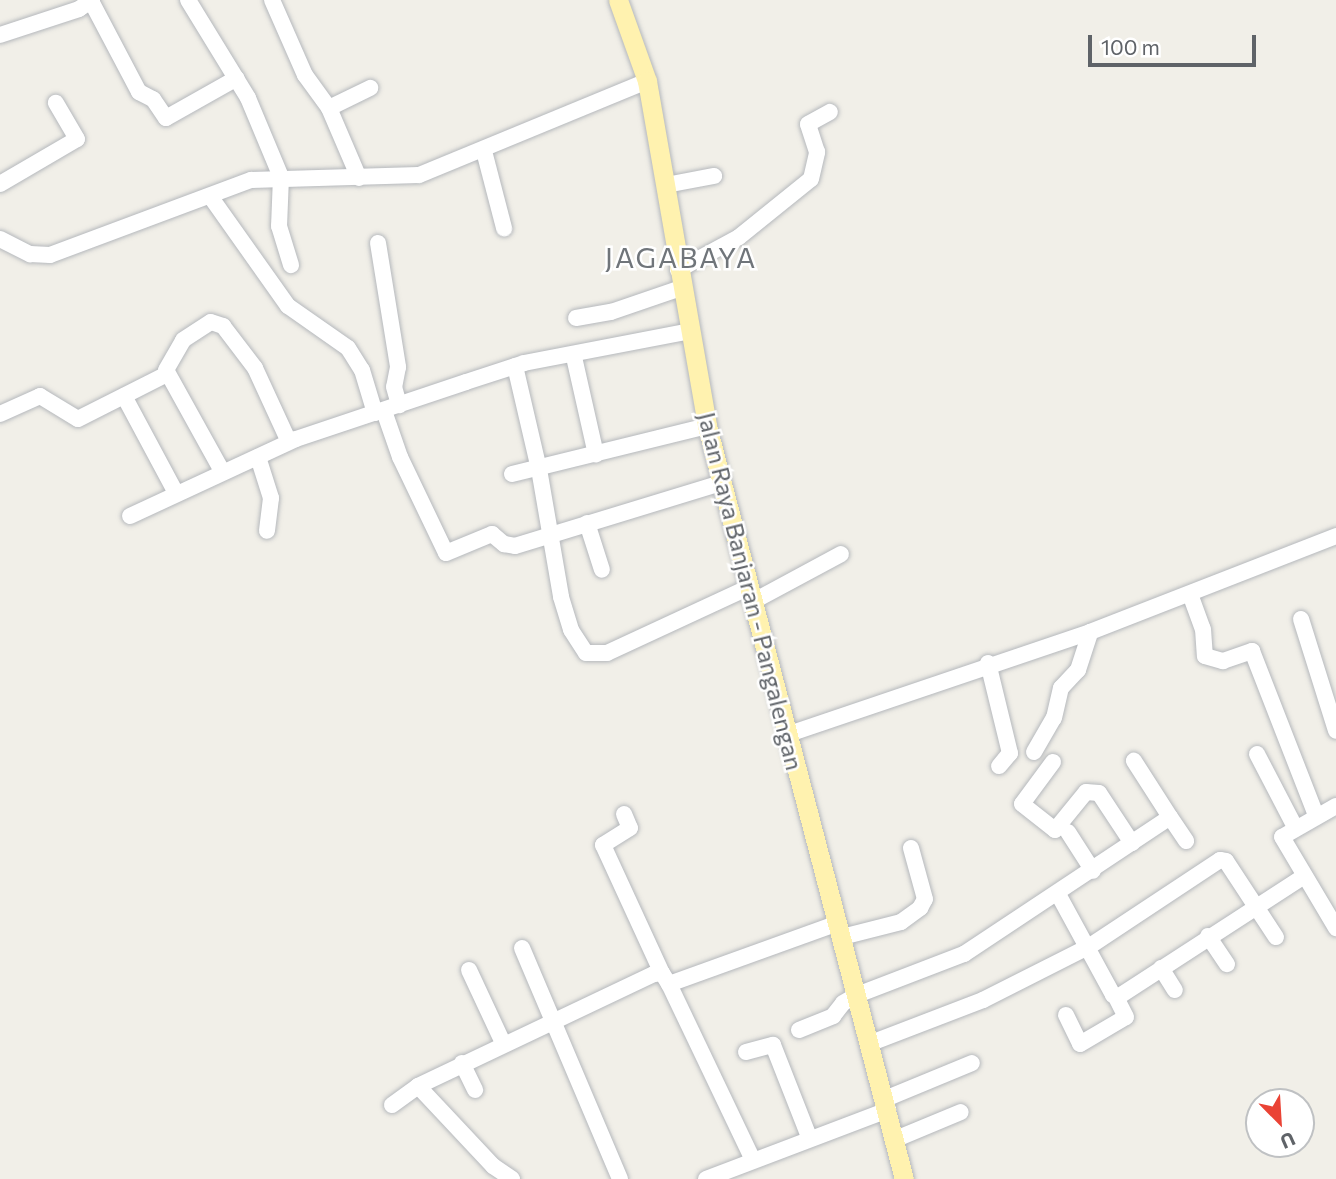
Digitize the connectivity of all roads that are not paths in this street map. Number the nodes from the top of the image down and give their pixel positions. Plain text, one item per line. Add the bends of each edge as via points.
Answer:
1 (188, 0) edge
2 (272, 0) edge
3 (618, 0) edge
4 (92, 1) edge
5 (0, 35) edge
6 (237, 78) junction
7 (647, 81) junction
8 (370, 88) dead end
9 (56, 103) dead end
10 (330, 108) junction
11 (830, 112) dead end
12 (484, 151) junction
13 (715, 176) dead end
14 (281, 177) junction
15 (359, 178) junction
16 (0, 184) edge
17 (666, 185) junction
18 (210, 196) junction
19 (504, 229) dead end
20 (0, 239) edge
21 (378, 243) dead end
22 (292, 265) dead end
23 (680, 279) junction
24 (576, 318) dead end
25 (690, 331) junction
26 (574, 357) junction
27 (515, 366) junction
28 (167, 374) junction
29 (124, 397) junction
30 (386, 410) junction
31 (0, 414) edge
32 (707, 426) junction
33 (289, 442) junction
34 (596, 455) junction
35 (258, 457) junction
36 (539, 469) junction
37 (222, 471) junction
38 (512, 474) dead end
39 (721, 483) junction
40 (176, 493) junction
41 (131, 516) dead end
42 (587, 523) junction
43 (268, 531) dead end
44 (551, 533) junction
45 (1336, 536) edge
46 (841, 554) dead end
47 (602, 570) dead end
48 (1190, 594) junction
49 (751, 595) junction
50 (1301, 619) dead end
51 (1090, 632) junction
52 (988, 663) junction
53 (1336, 731) edge
54 (789, 734) junction
55 (1034, 752) dead end
56 (1257, 754) dead end
57 (1135, 761) dead end
58 (1053, 762) dead end
59 (999, 766) dead end
60 (1329, 813) edge
61 (624, 814) dead end
62 (1170, 817) junction
63 (1295, 827) junction
64 (1069, 832) dead end
65 (1186, 841) dead end
66 (1132, 843) junction
67 (911, 848) dead end
68 (1093, 871) junction
69 (1304, 876) junction
70 (1058, 894) junction
71 (1254, 905) junction
72 (1336, 928) edge
73 (840, 930) junction
74 (1208, 936) junction
75 (1276, 937) dead end
76 (1090, 946) junction
77 (522, 948) dead end
78 (1227, 964) dead end
79 (1161, 968) junction
80 (469, 970) dead end
81 (665, 979) junction
82 (1175, 990) dead end
83 (856, 995) junction
84 (1116, 997) junction
85 (1066, 1015) dead end
86 (552, 1020) junction
87 (799, 1030) dead end
88 (503, 1043) junction
89 (871, 1043) junction
90 (746, 1052) dead end
91 (462, 1063) junction
92 (972, 1063) dead end
93 (418, 1086) junction
94 (475, 1090) dead end
95 (392, 1104) dead end
96 (886, 1104) junction
97 (961, 1112) dead end
98 (809, 1137) junction
99 (896, 1139) junction
100 (752, 1158) junction
101 (512, 1179) edge
102 (620, 1179) edge
103 (706, 1179) edge
104 (904, 1179) edge

1 - 6 street
2 - 10 street via 305,75
3 - 7 main road, Jalan Raya Banjaran - Pangalengan
4 - 5 street
4 - 6 street via 139,92 153,99 166,118
6 - 14 street
7 - 12 street
7 - 17 main road, Jalan Raya Banjaran - Pangalengan
8 - 10 street
9 - 16 street via 77,139
10 - 15 street
11 - 23 street via 808,124 817,152 811,179
12 - 15 street via 419,175
12 - 19 street
13 - 17 street
14 - 15 street
14 - 18 street via 251,180
14 - 22 street via 279,226
17 - 23 main road, Jalan Raya Banjaran - Pangalengan
18 - 20 street via 55,255 30,254
18 - 30 street via 288,306 348,348
21 - 30 street via 398,367
23 - 24 street via 625,308
23 - 25 main road, Jalan Raya Banjaran - Pangalengan
25 - 26 street
25 - 32 main road, Jalan Raya Banjaran - Pangalengan
26 - 27 street
26 - 34 street
27 - 30 street
27 - 36 street
28 - 29 street
28 - 33 street via 183,340 203,325 220,323 265,384
28 - 37 street
29 - 31 street via 78,419 40,396
29 - 40 street
30 - 33 street
30 - 44 street via 400,457 446,553 492,534 509,547
32 - 34 street
32 - 39 main road, Jalan Raya Banjaran - Pangalengan
33 - 35 street
34 - 36 street
35 - 37 street
35 - 43 street via 271,498
36 - 38 street
36 - 44 street
37 - 40 street
39 - 42 street
39 - 49 main road, Jalan Raya Banjaran - Pangalengan
40 - 41 street
42 - 44 street
42 - 47 street
44 - 49 street via 561,597 571,630 586,653 607,653
45 - 48 street
46 - 49 street
48 - 51 street
48 - 60 street via 1203,629 1205,656 1223,661 1252,651
49 - 54 main road, Jalan Raya Banjaran - Pangalengan
50 - 53 street
51 - 52 street
51 - 55 street via 1078,670 1061,688 1054,718
52 - 54 street
52 - 59 street via 1010,753
54 - 73 main road, Jalan Raya Banjaran - Pangalengan
56 - 63 street
57 - 62 street
58 - 66 street via 1022,804 1055,830 1086,792 1099,793
60 - 63 street
61 - 81 street via 630,828 603,845
62 - 65 street
62 - 66 street
63 - 69 street via 1282,837
64 - 68 street
66 - 68 street
67 - 73 street via 925,899 920,908 901,922
68 - 70 street
69 - 71 street
69 - 72 street
70 - 76 street
70 - 83 street via 964,954
71 - 74 street
71 - 75 street
71 - 76 street via 1226,861 1220,860
73 - 81 street
73 - 83 main road, Jalan Raya Banjaran - Pangalengan
74 - 78 street
74 - 79 street
76 - 84 street
76 - 89 street via 983,1000
77 - 86 street
79 - 82 street
79 - 84 street
80 - 88 street
81 - 86 street
81 - 100 street
83 - 87 street via 833,1016
83 - 89 main road, Jalan Raya Banjaran - Pangalengan
84 - 85 street via 1126,1017 1080,1044
86 - 88 street
86 - 102 street
88 - 91 street
89 - 96 main road, Jalan Raya Banjaran - Pangalengan
90 - 98 street via 773,1045
91 - 93 street
91 - 94 street
92 - 96 street
93 - 95 street
93 - 101 street via 493,1166
96 - 98 street
96 - 99 main road, Jalan Raya Banjaran - Pangalengan
97 - 99 street
98 - 100 street
99 - 104 main road, Jalan Raya Banjaran - Pangalengan
100 - 103 street

